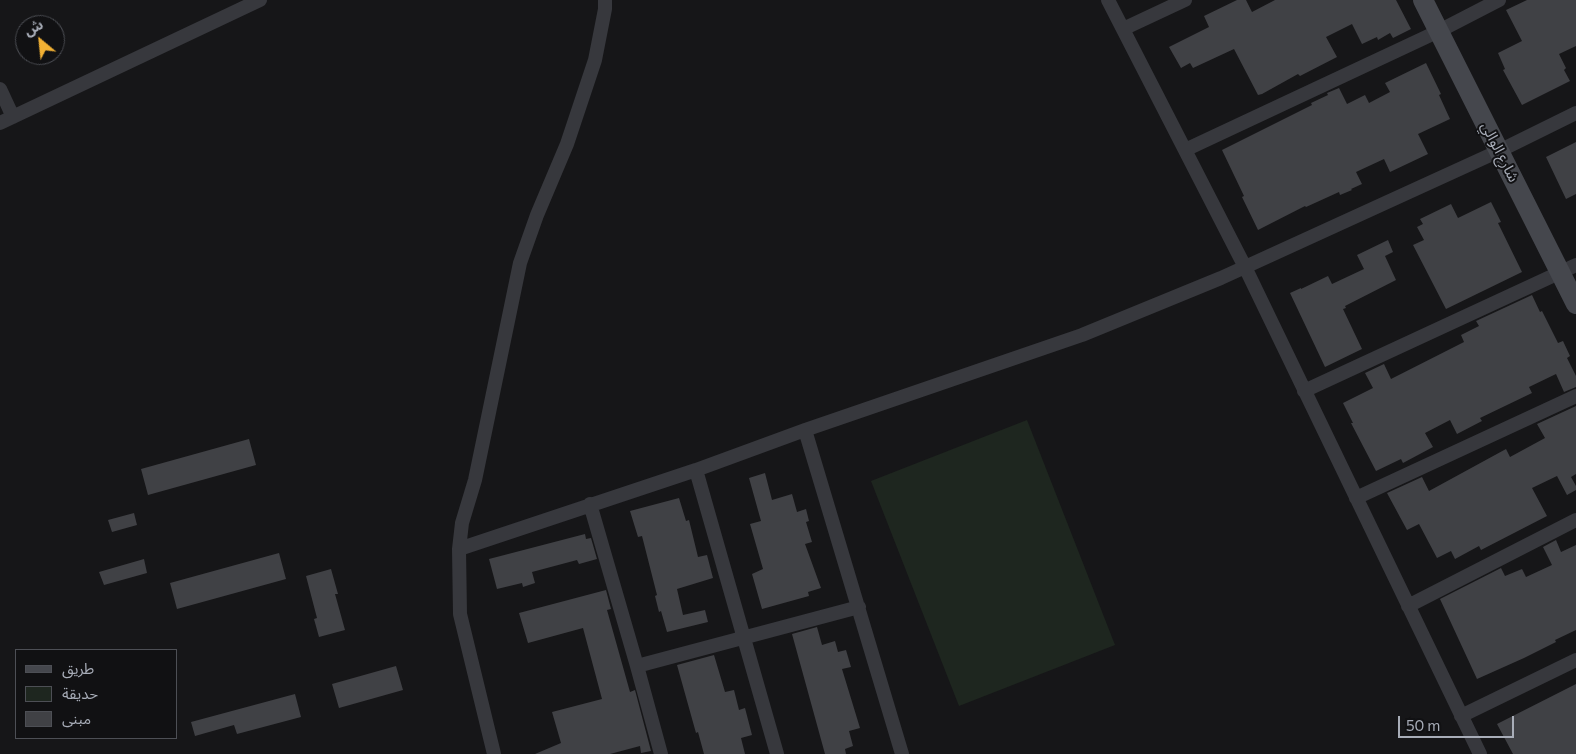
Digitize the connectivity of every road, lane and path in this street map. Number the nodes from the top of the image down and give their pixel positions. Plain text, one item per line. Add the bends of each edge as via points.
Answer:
1 (260, 0) edge
2 (605, 0) edge
3 (1108, 0) edge
4 (1185, 0) edge
5 (1423, 0) edge
6 (1499, 0) edge
7 (1122, 29) junction
8 (1439, 31) junction
9 (0, 89) edge
10 (1576, 113) edge
11 (13, 117) junction
12 (0, 123) edge
13 (1185, 150) junction
14 (1499, 151) junction
15 (1245, 267) junction
16 (1569, 269) edge
17 (1576, 304) edge
18 (1304, 391) junction
19 (1576, 396) edge
20 (805, 430) junction
21 (696, 470) junction
22 (1356, 498) junction
23 (590, 504) junction
24 (1576, 520) edge
25 (459, 549) junction
26 (1408, 606) junction
27 (859, 607) junction
28 (745, 638) junction
29 (1576, 660) edge
30 (637, 666) junction
31 (1461, 716) junction
32 (494, 754) edge
33 (661, 754) edge
34 (777, 754) edge
35 (902, 754) edge
36 (1480, 754) edge

1 - 11 street
2 - 25 street via 595,60 567,144 520,264 475,480 462,523
3 - 7 street
4 - 7 street
5 - 8 main road, شارع الوالي
6 - 8 street
7 - 13 street
8 - 13 street
8 - 14 main road, شارع الوالي
9 - 11 street
10 - 14 street
11 - 12 street
13 - 15 street
14 - 15 street
14 - 16 main road, شارع الوالي
15 - 18 street
15 - 20 street via 1082,335
16 - 17 main road, شارع الوالي
16 - 18 street
18 - 22 street
19 - 22 street
20 - 21 street
20 - 27 street
21 - 23 street
21 - 28 street
22 - 26 street
23 - 25 street
23 - 30 street
24 - 26 street
25 - 32 street via 460,614
26 - 31 street
27 - 28 street
27 - 35 street
28 - 30 street
28 - 34 street
29 - 31 street
30 - 33 street
31 - 36 street

